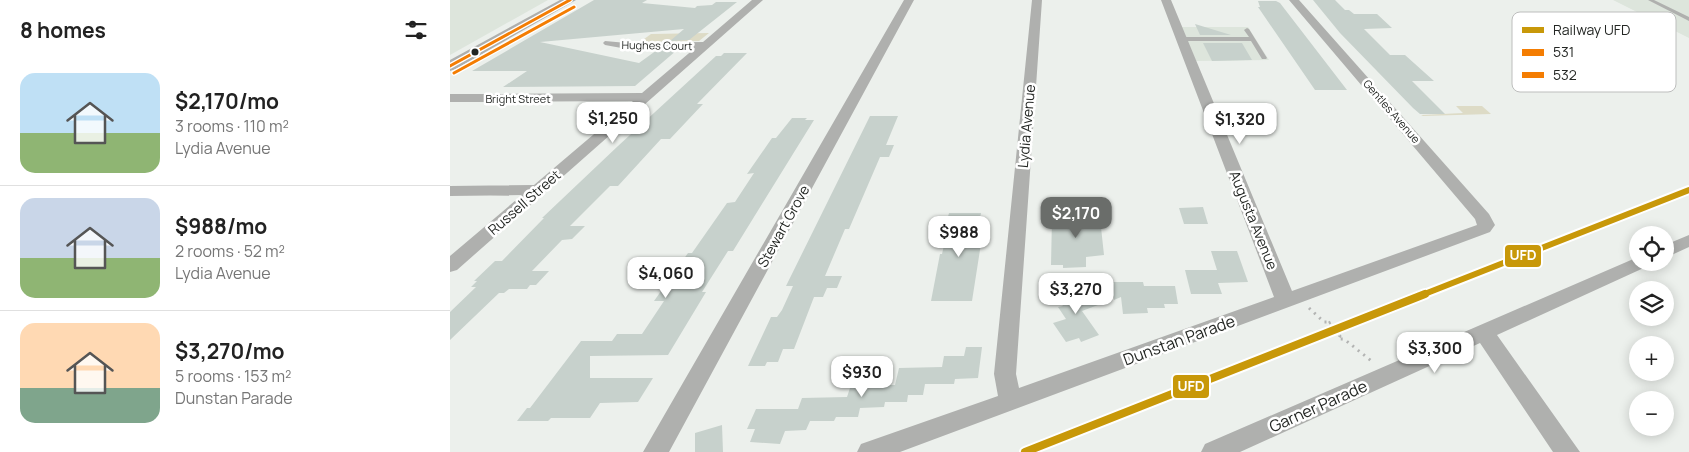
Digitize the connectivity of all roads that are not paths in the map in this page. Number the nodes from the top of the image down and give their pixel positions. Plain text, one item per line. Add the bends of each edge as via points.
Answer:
1 (570, 0) edge
2 (758, 0) edge
3 (909, 0) edge
4 (1037, 0) edge
5 (1166, 0) edge
6 (1294, 0) edge
7 (1650, 0) edge
8 (1675, 12) edge
9 (1676, 13) edge
10 (1689, 19) edge
11 (1247, 30) dead end
12 (1182, 39) junction
13 (1253, 39) junction
14 (609, 43) dead end
15 (706, 45) junction
16 (1264, 58) dead end
17 (450, 66) edge
18 (645, 97) junction
19 (450, 98) edge
20 (538, 190) junction
21 (450, 191) edge
22 (1486, 225) joint
23 (1689, 241) edge
24 (1674, 248) edge
25 (450, 266) edge
26 (1629, 267) edge
27 (1291, 299) junction
28 (1484, 332) junction
29 (1011, 401) junction
30 (656, 452) edge
31 (870, 452) edge
32 (1214, 452) edge
33 (1567, 452) edge

1 - 17 main road
2 - 15 street, Russell Street
3 - 30 street, Stewart Grove
4 - 29 street, Lydia Avenue via 1005,374
5 - 12 street, Augusta Avenue
6 - 22 street, Gentles Avenue
7 - 8 lane
9 - 10 lane
11 - 13 lane
12 - 13 lane
12 - 27 street, Augusta Avenue
13 - 16 lane
14 - 15 street, Hughes Court via 627,46
15 - 18 street, Russell Street
18 - 19 street, Bright Street
18 - 20 street, Russell Street
20 - 21 street
20 - 25 street, Russell Street
22 - 27 street, Dunstan Parade
23 - 24 street
26 - 28 street, Garner Parade
27 - 29 street, Dunstan Parade
28 - 32 street, Garner Parade
28 - 33 street
29 - 31 street, Dunstan Parade

